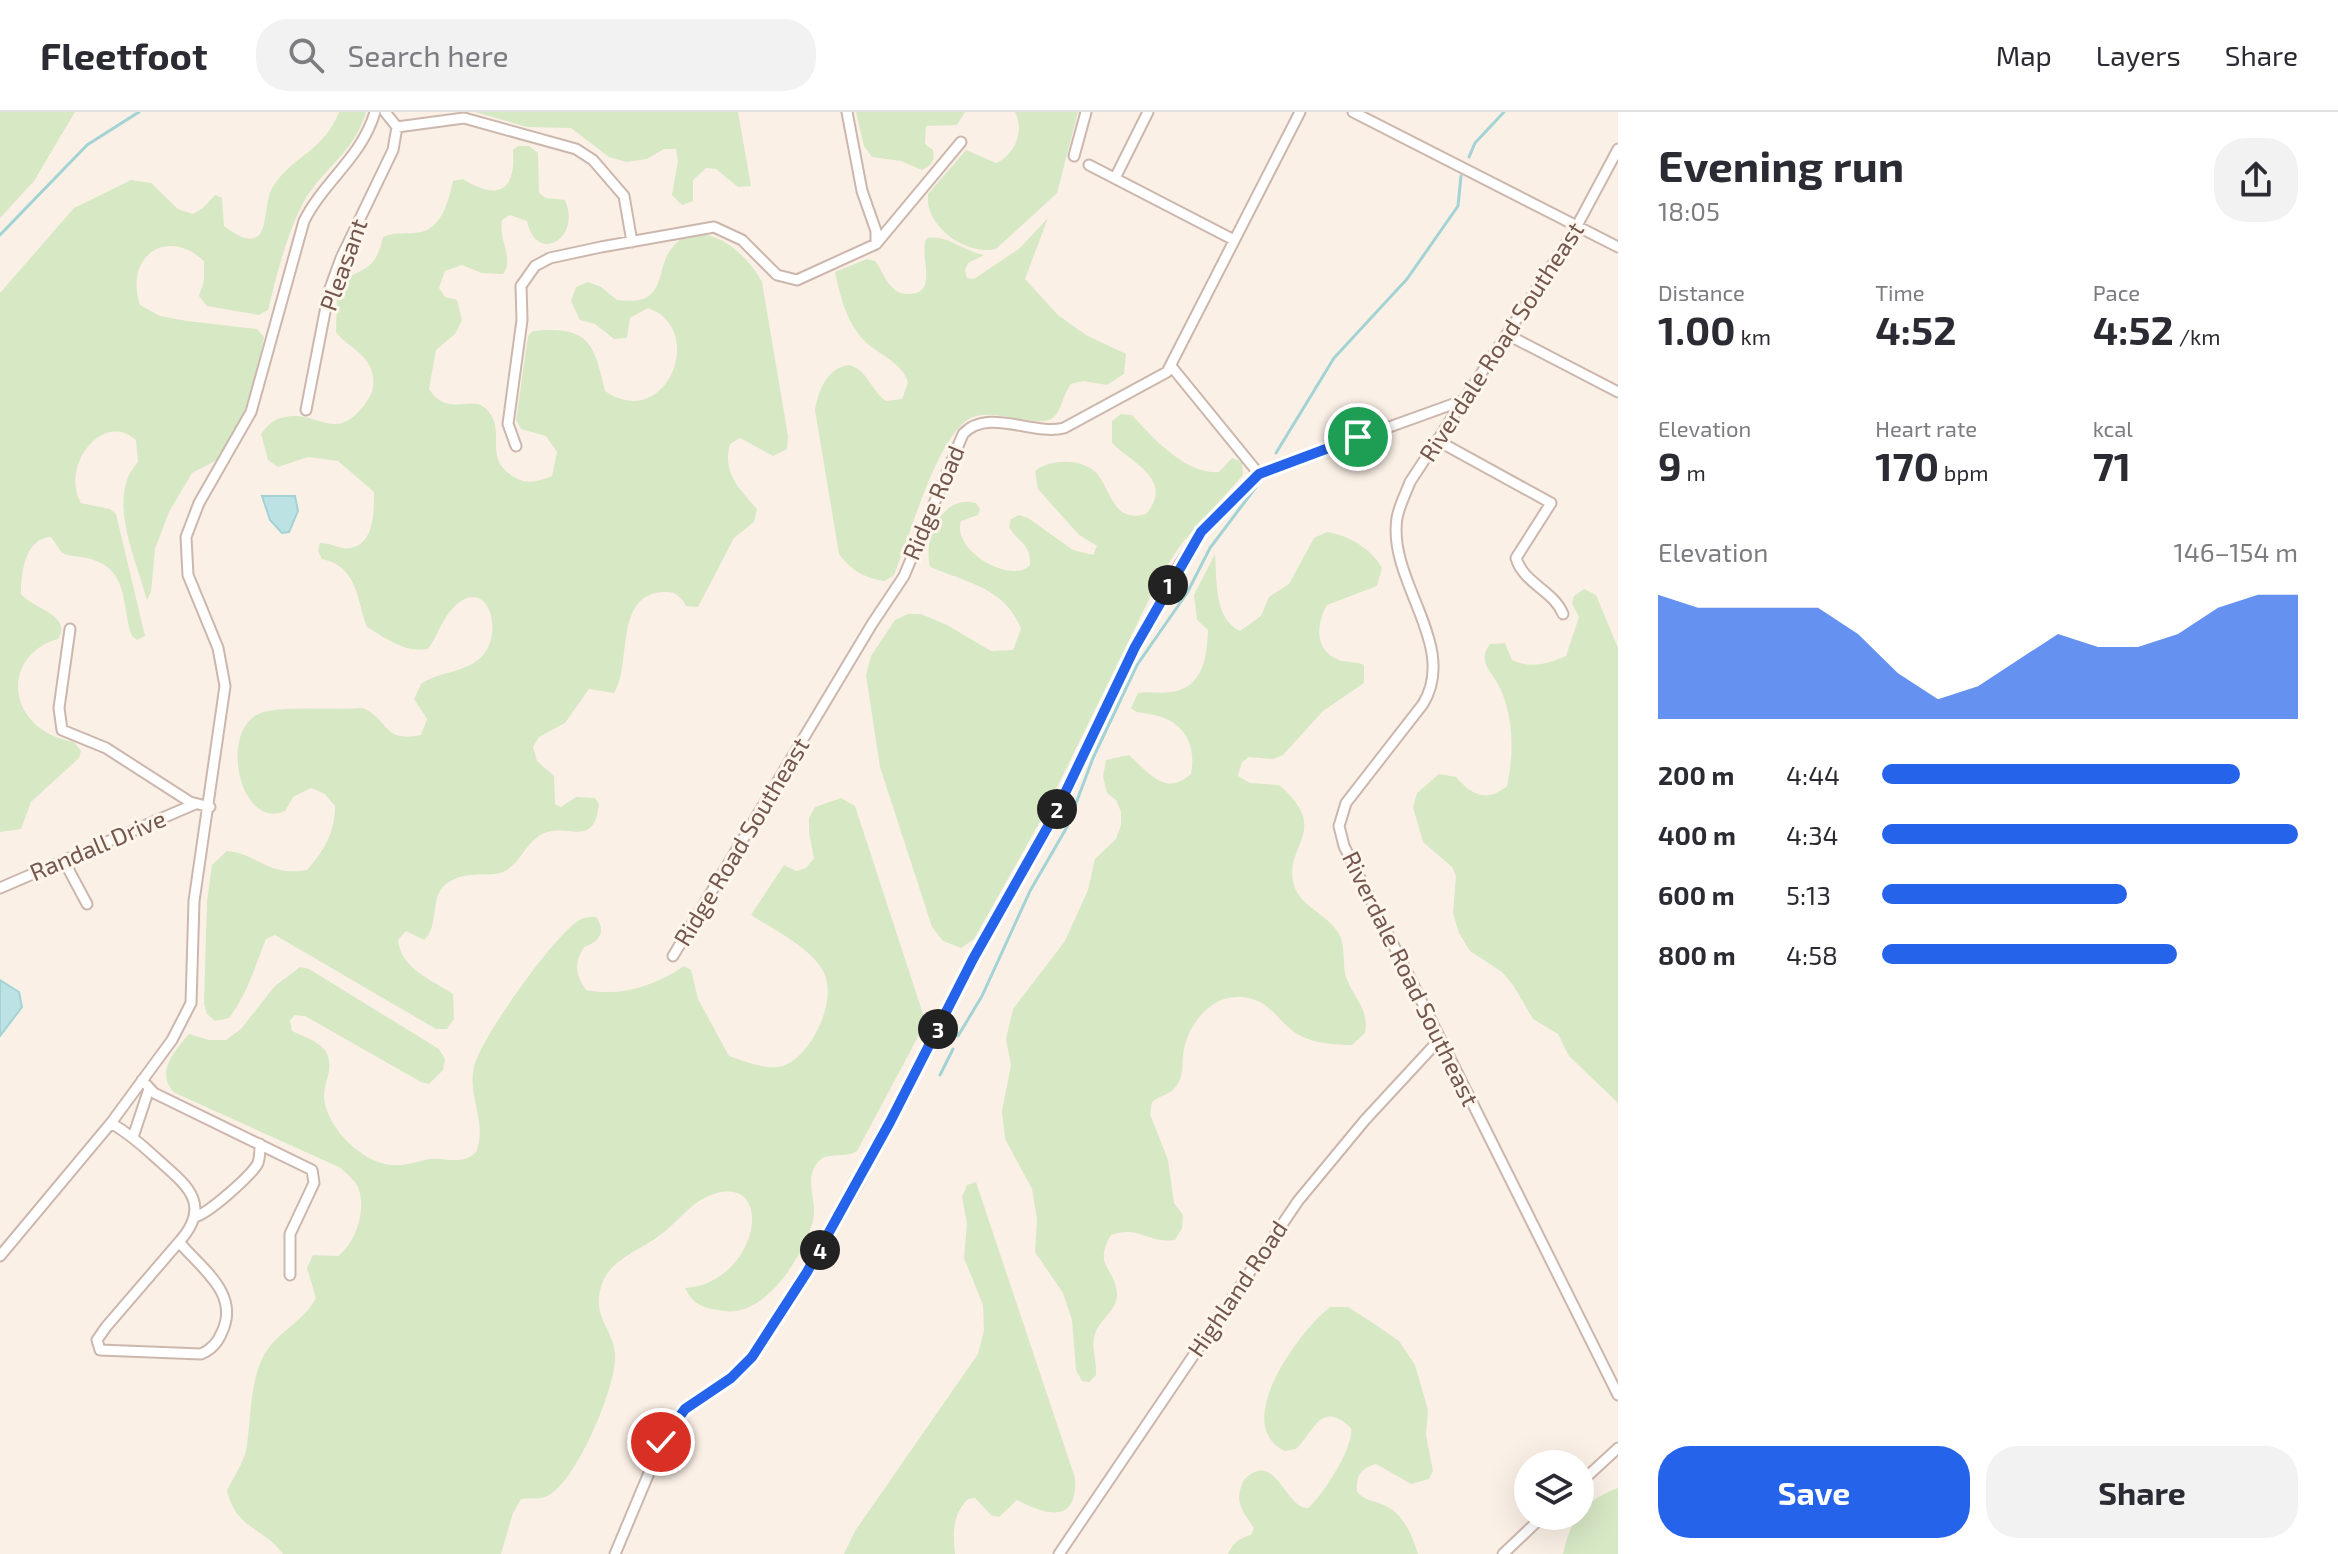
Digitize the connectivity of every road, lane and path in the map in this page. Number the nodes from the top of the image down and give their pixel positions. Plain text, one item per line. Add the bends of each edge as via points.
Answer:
1 (375, 112) edge
2 (385, 112) edge
3 (847, 112) edge
4 (1086, 112) edge
5 (1148, 112) edge
6 (1300, 112) edge
7 (1353, 112) edge
8 (397, 127) junction
9 (961, 142) dead end
10 (1618, 149) edge
11 (1074, 156) dead end
12 (1089, 165) dead end
13 (1115, 178) junction
14 (1577, 226) junction
15 (1234, 240) junction
16 (632, 242) junction
17 (876, 244) junction
18 (1618, 247) edge
19 (1508, 335) junction
20 (1171, 366) junction
21 (1618, 392) edge
22 (1467, 399) junction
23 (306, 410) dead end
24 (1440, 442) junction
25 (516, 446) dead end
26 (1259, 474) junction
27 (1563, 614) dead end
28 (70, 629) dead end
29 (810, 728) joint
30 (195, 804) junction
31 (210, 807) junction
32 (64, 861) junction
33 (0, 888) edge
34 (87, 904) dead end
35 (673, 956) dead end
36 (1439, 1040) junction
37 (142, 1080) junction
38 (149, 1089) junction
39 (111, 1123) junction
40 (133, 1137) junction
41 (260, 1144) junction
42 (194, 1217) junction
43 (179, 1242) junction
44 (0, 1256) edge
45 (290, 1275) dead end
46 (1618, 1395) edge
47 (1618, 1448) edge
48 (1594, 1470) edge
49 (1528, 1530) edge
50 (615, 1554) edge
51 (1059, 1554) edge
52 (1503, 1554) edge

1 - 31 street via 360,148 304,221 251,412 193,514 185,547 188,575 225,675
2 - 8 street
3 - 17 street
4 - 11 street
5 - 13 street
6 - 15 street
7 - 14 street
8 - 16 street via 464,118 576,149 593,160 624,196
8 - 23 street, Pleasant via 393,150 329,291
9 - 17 street
10 - 14 street, Riverdale Road Southeast
12 - 13 street
13 - 15 street
14 - 18 street
14 - 19 street, Riverdale Road Southeast
15 - 20 street
16 - 17 street via 714,227 735,235 790,281
16 - 25 street via 550,258 523,279 508,424
19 - 21 street
19 - 22 street, Riverdale Road Southeast
20 - 26 street
20 - 29 street, Ridge Road via 1064,428 1047,431 987,422 967,429 898,587
22 - 24 street, Riverdale Road Southeast
22 - 26 street
24 - 27 street via 1551,503 1516,558
24 - 36 street, Riverdale Road Southeast via 1410,482 1397,517 1405,581 1430,646 1432,687 1346,803 1339,826
26 - 50 street via 1201,532 1180,564 1055,814 856,1187 766,1339 742,1369 697,1399 667,1430
28 - 30 street via 59,708 62,730 106,748
29 - 35 street, Ridge Road Southeast
30 - 31 street
30 - 32 street, Randall Drive
31 - 37 street via 194,901 191,1003 178,1031
32 - 33 street, Randall Drive
32 - 34 street
36 - 46 street, Riverdale Road Southeast
36 - 51 street, Highland Road via 1298,1201
37 - 38 street
37 - 39 street
38 - 40 street
38 - 41 street
39 - 40 street
39 - 44 street
40 - 42 street via 188,1186
41 - 42 street via 252,1171 206,1214
41 - 45 street via 309,1166 315,1176 290,1234
42 - 43 street
43 - 43 street via 227,1300 228,1316 220,1336 201,1354 100,1350 97,1340 106,1327
47 - 48 street
49 - 52 street

